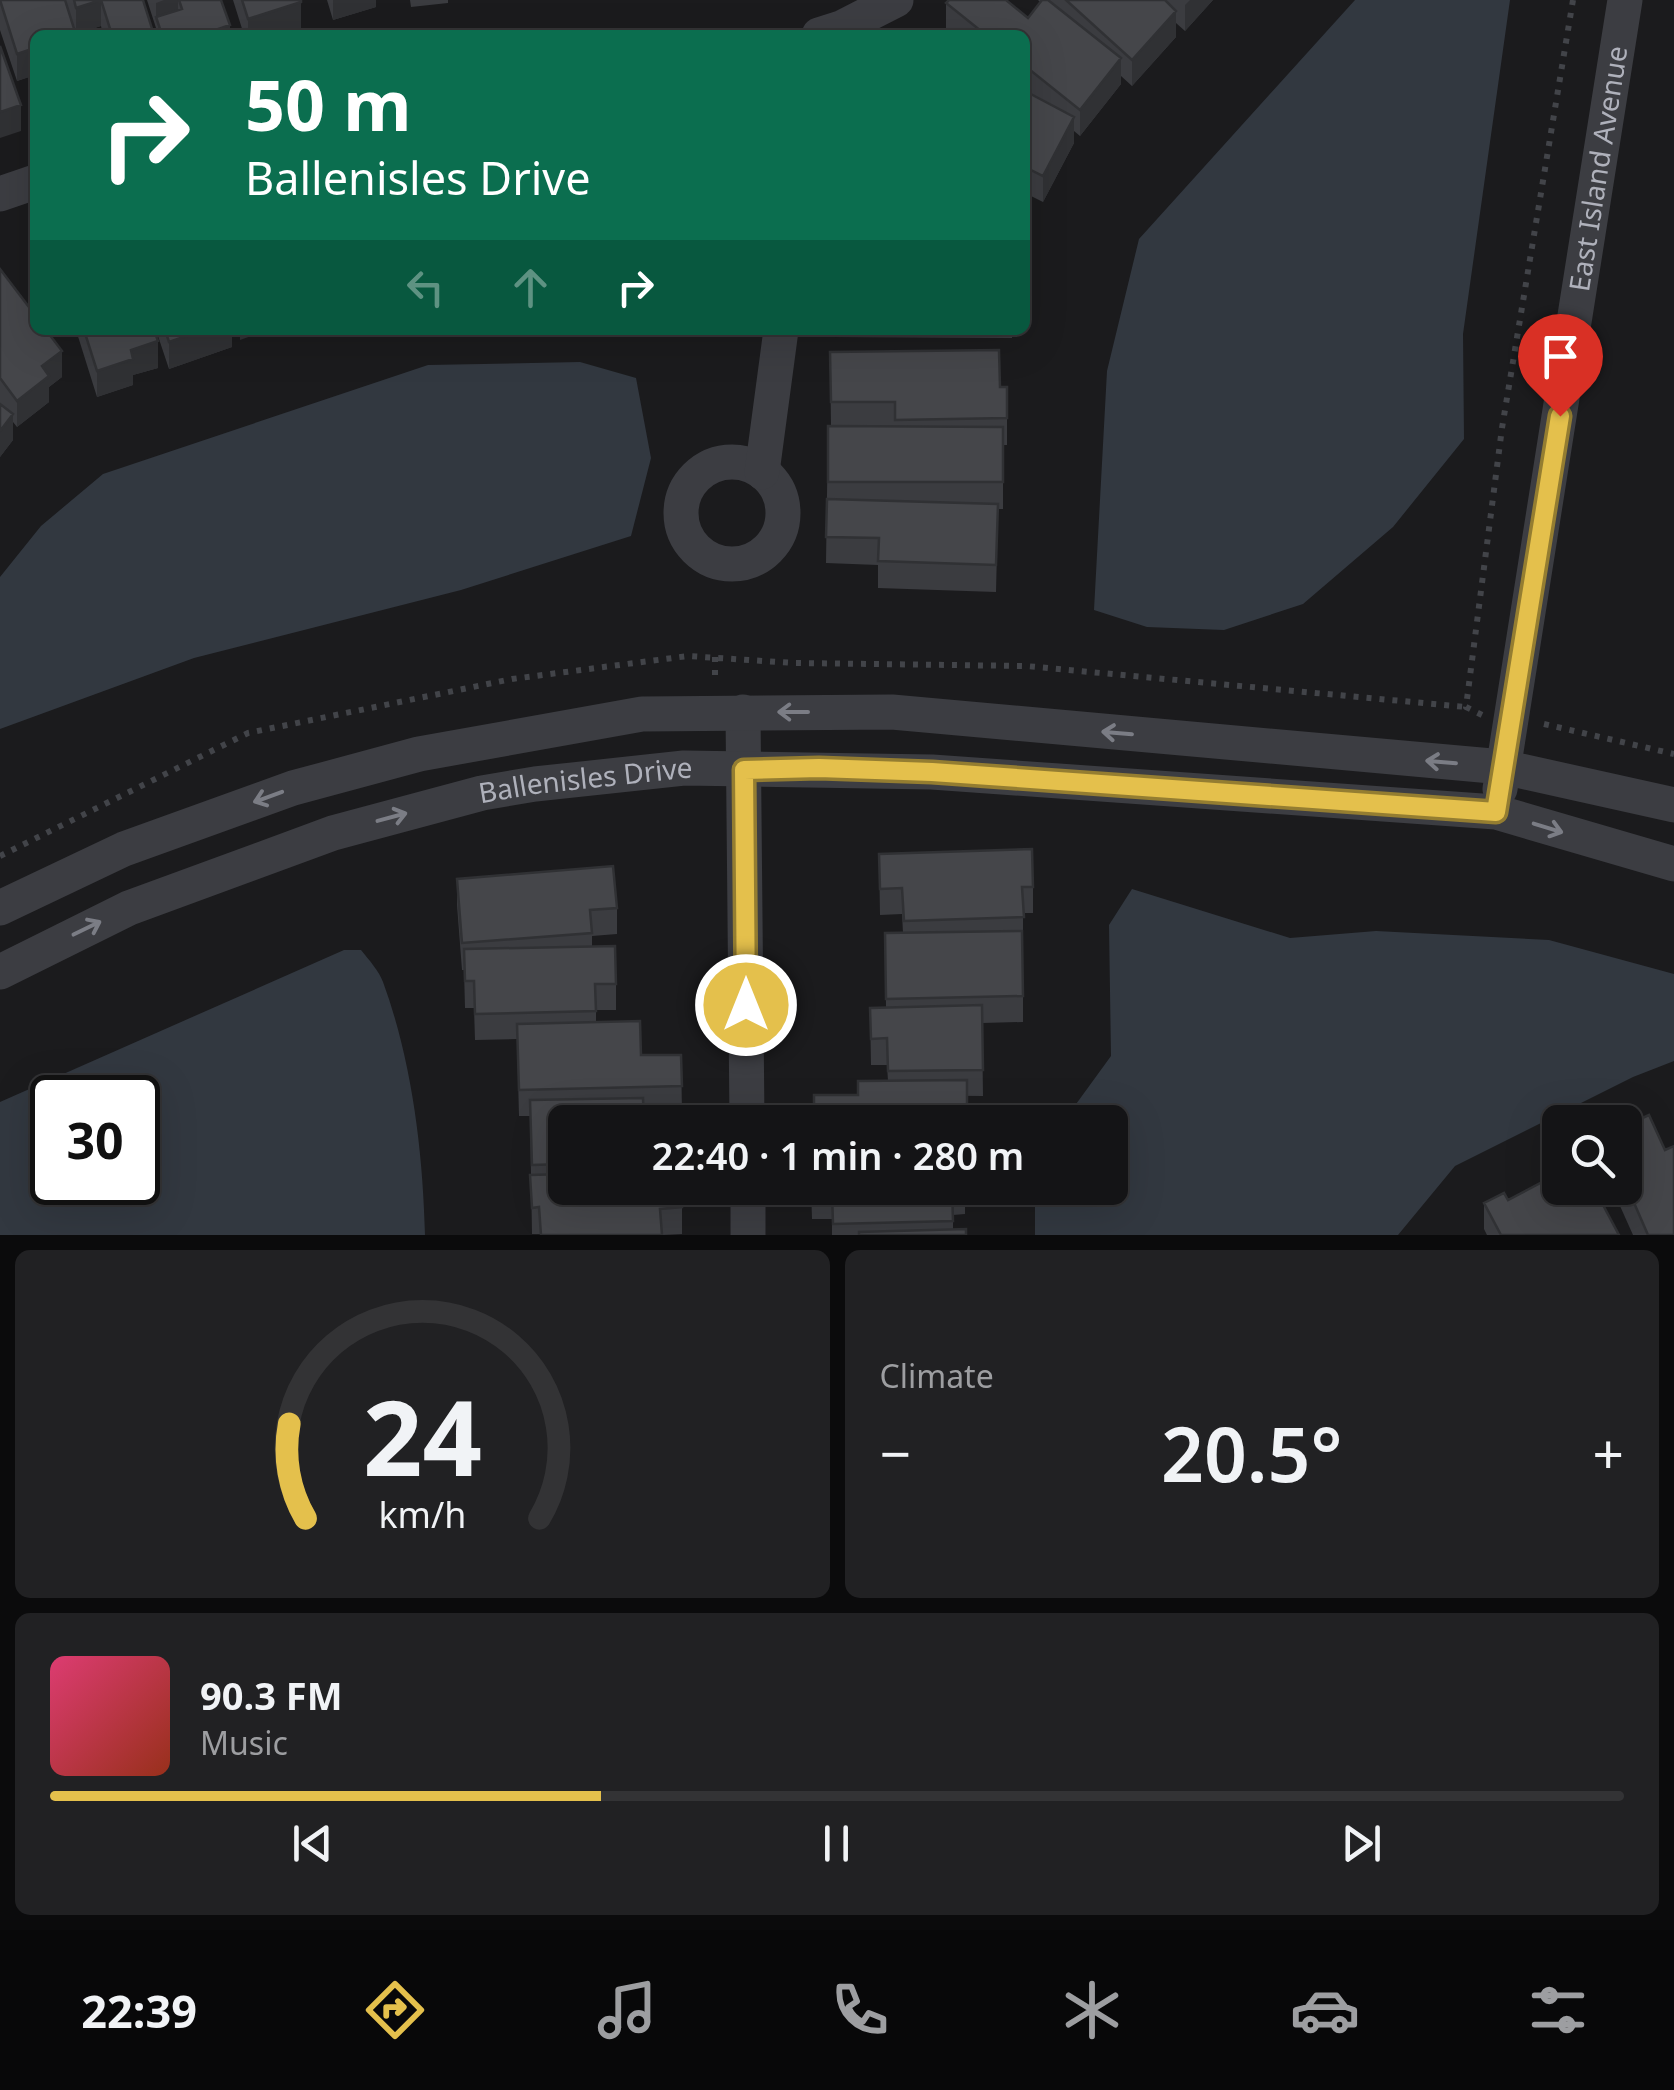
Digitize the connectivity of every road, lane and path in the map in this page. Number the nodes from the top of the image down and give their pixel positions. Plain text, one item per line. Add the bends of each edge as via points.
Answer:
1 (896, 0) edge
2 (1573, 0) edge
3 (1625, 0) edge
4 (834, 30) edge
5 (30, 184) edge
6 (0, 194) edge
7 (780, 335) edge
8 (762, 472) dead end
9 (743, 712) junction
10 (1476, 714) dead end
11 (1558, 727) dead end
12 (1674, 754) edge
13 (1503, 767) junction
14 (744, 770) junction
15 (1674, 804) edge
16 (1496, 812) junction
17 (1674, 864) edge
18 (0, 908) edge
19 (0, 972) edge
20 (747, 1105) edge
21 (748, 1205) edge
22 (748, 1235) edge

1 - 4 street
2 - 10 path via 1502,428 1466,707
3 - 13 street, East Island Avenue
5 - 6 street
7 - 8 street
13 -> 9 street, Ballenisles Drive via 892,712
9 - 14 street
9 -> 18 street, Ballenisles Drive via 642,714 419,754 293,788 124,849
11 - 12 path
13 - 15 street, Ballenisles Drive
13 - 16 street, East Island Avenue
14 - 16 street, Ballenisles Drive via 932,772
19 -> 14 street, Ballenisles Drive via 129,908 334,833 535,784 684,768
14 - 20 street
16 -> 17 street, Ballenisles Drive
21 - 22 street

